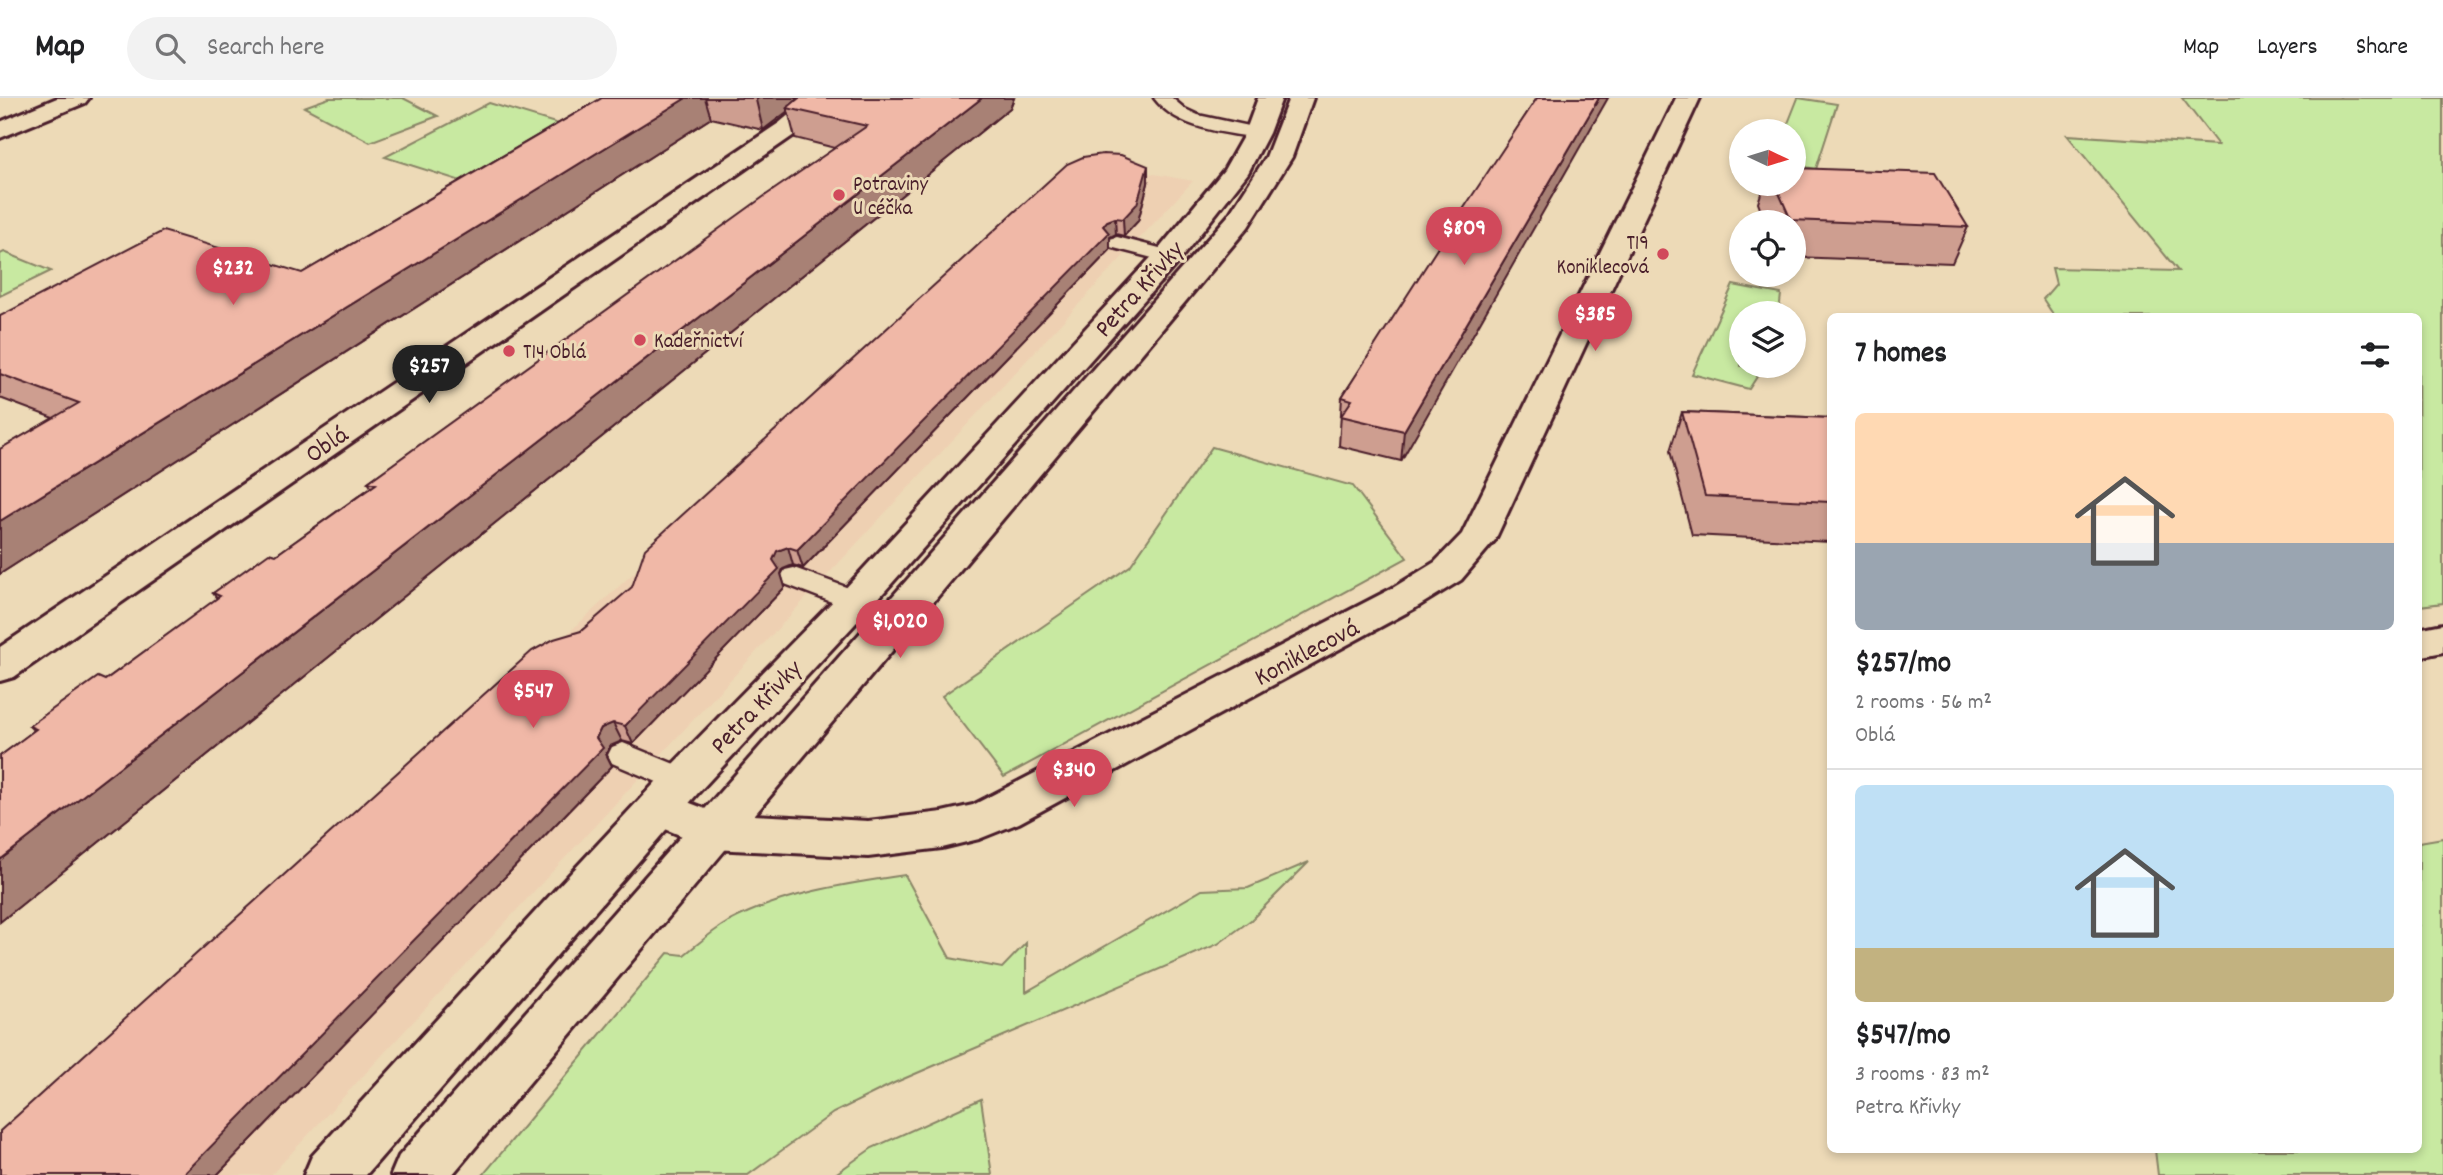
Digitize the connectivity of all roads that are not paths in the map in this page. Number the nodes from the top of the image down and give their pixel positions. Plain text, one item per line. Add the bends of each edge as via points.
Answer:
1 (77, 98) edge
2 (824, 98) edge
3 (1163, 98) edge
4 (1270, 98) edge
5 (1301, 98) edge
6 (1688, 98) edge
7 (0, 131) edge
8 (1257, 133) junction
9 (1117, 243) edge
10 (1168, 256) junction
11 (794, 577) edge
12 (855, 601) junction
13 (2443, 638) edge
14 (2422, 642) edge
15 (0, 667) edge
16 (623, 755) dead end
17 (671, 795) junction
18 (713, 831) junction
19 (331, 1175) edge
20 (418, 1175) edge

1 - 7 street
2 - 15 street, Oblá via 788,128
3 - 8 lane via 1184,115
4 - 8 street, Petra Křivky
5 - 18 street, Petra Křivky via 1279,157 1238,221
6 - 18 street, Koniklecová via 1477,540 1448,571 1343,631 979,821 868,839
8 - 10 street, Petra Křivky via 1235,173
9 - 10 lane
10 - 12 street, Petra Křivky
11 - 12 lane
12 - 17 street, Petra Křivky
13 - 14 street
16 - 17 lane
17 - 18 street, Koniklecová
17 - 19 street, Petra Křivky
18 - 20 street, Petra Křivky

